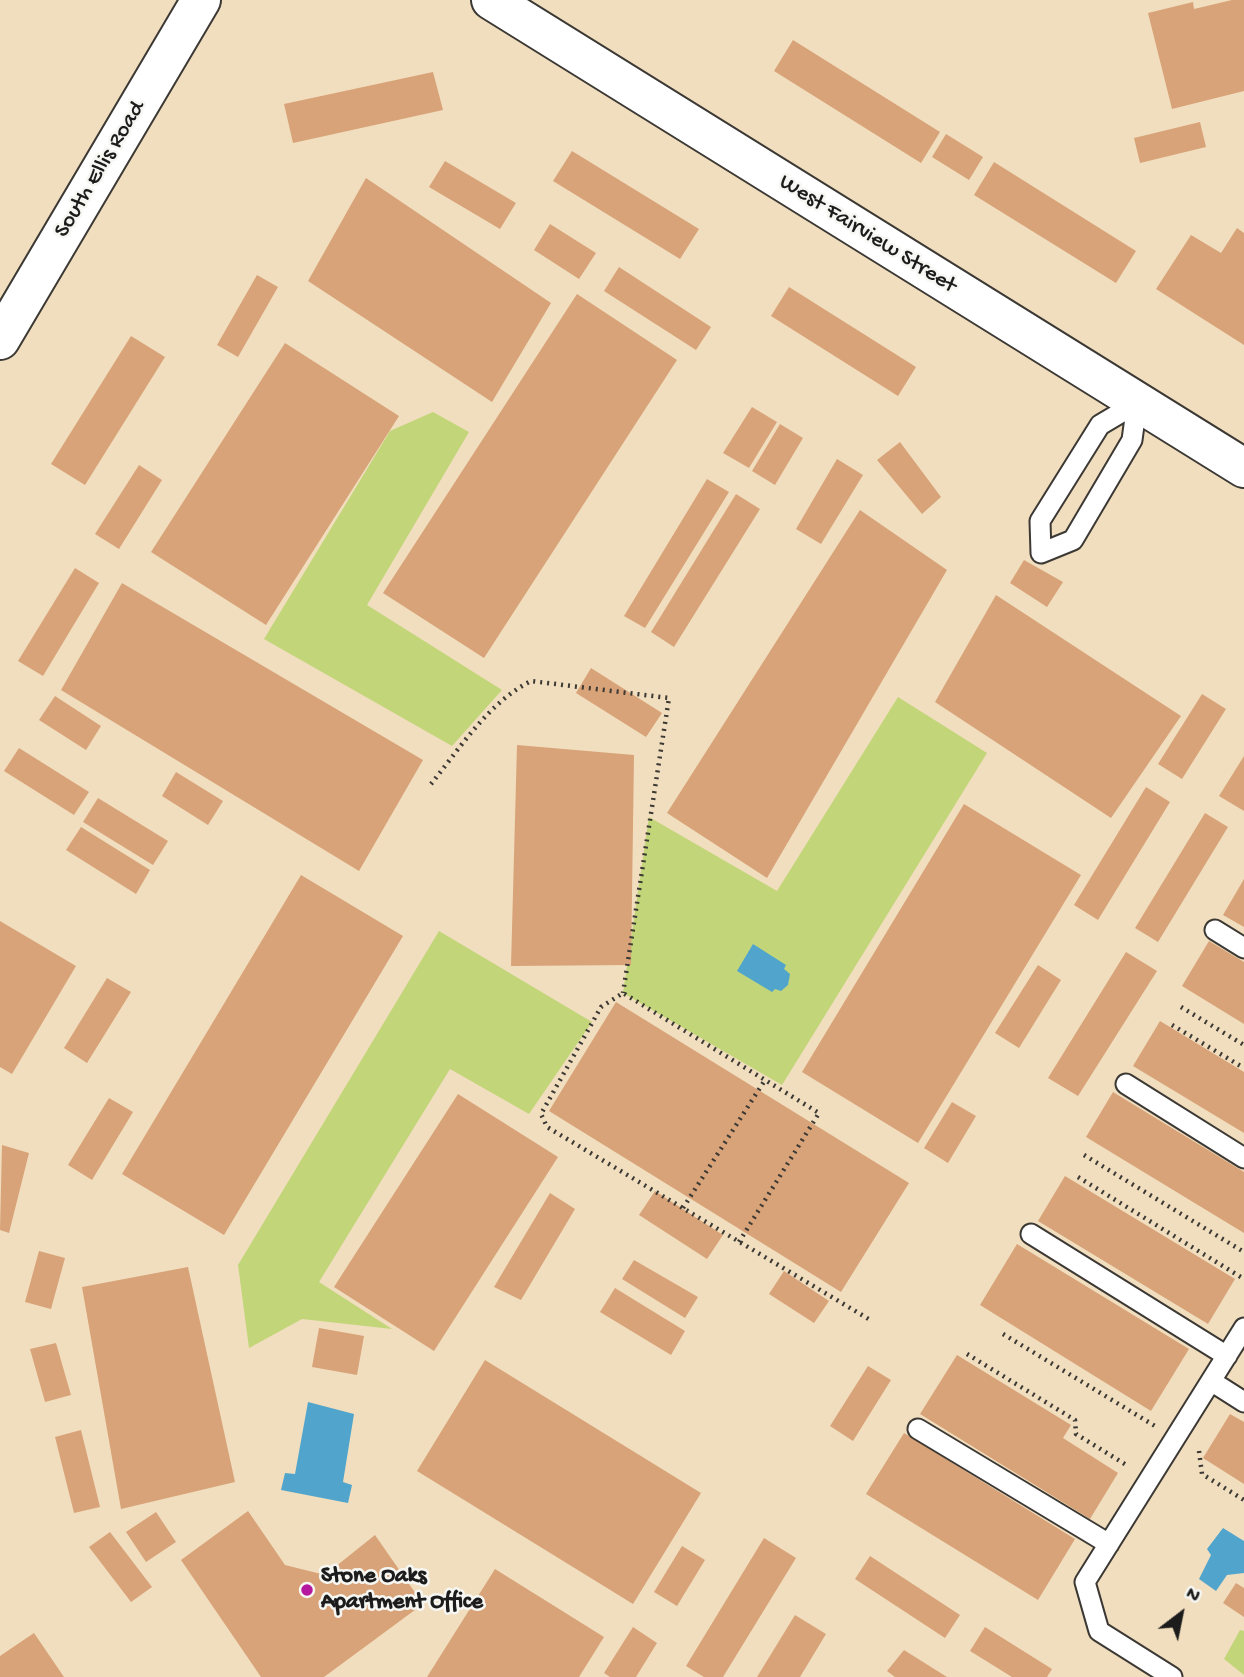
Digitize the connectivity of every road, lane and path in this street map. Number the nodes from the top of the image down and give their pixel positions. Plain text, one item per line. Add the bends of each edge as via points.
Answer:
1 (201, 0) edge
2 (491, 0) edge
3 (0, 340) edge
4 (1138, 402) junction
5 (1244, 468) edge
6 (431, 784) dead end
7 (1214, 930) dead end
8 (1244, 948) edge
9 (623, 993) junction
10 (1181, 1007) dead end
11 (1172, 1025) dead end
12 (1244, 1045) edge
13 (1244, 1069) edge
14 (765, 1080) junction
15 (1126, 1084) dead end
16 (1084, 1155) dead end
17 (1244, 1158) edge
18 (1078, 1177) dead end
19 (683, 1209) junction
20 (1031, 1234) dead end
21 (739, 1242) junction
22 (1244, 1252) edge
23 (1244, 1279) edge
24 (872, 1321) dead end
25 (1244, 1328) edge
26 (1003, 1334) dead end
27 (967, 1354) dead end
28 (1227, 1356) junction
29 (1211, 1381) junction
30 (1244, 1402) edge
31 (918, 1429) dead end
32 (1175, 1438) junction
33 (1197, 1441) dead end
34 (1149, 1479) junction
35 (1244, 1500) edge
36 (1108, 1544) junction
37 (1172, 1677) edge

1 - 3 street, South Ellis Road
2 - 4 street, West Fairview Street
4 - 4 lane via 1100,425 1040,521 1041,553 1073,540 1132,440
4 - 5 street, West Fairview Street
6 - 9 path via 477,727 513,690 531,681 669,698
7 - 8 lane
9 - 14 path
9 - 19 path via 601,1007 541,1114 547,1127
10 - 12 path
11 - 13 path
14 - 19 path
14 - 21 path via 819,1113
15 - 17 lane
16 - 22 path
18 - 23 path
19 - 21 path
20 - 28 lane
21 - 24 path
25 - 28 lane
26 - 32 path
27 - 34 path via 1075,1420 1076,1434
28 - 29 lane
29 - 30 lane
29 - 32 lane
31 - 36 lane
32 - 34 lane
33 - 35 path via 1202,1474
34 - 36 lane
36 - 37 lane via 1085,1582 1099,1631

